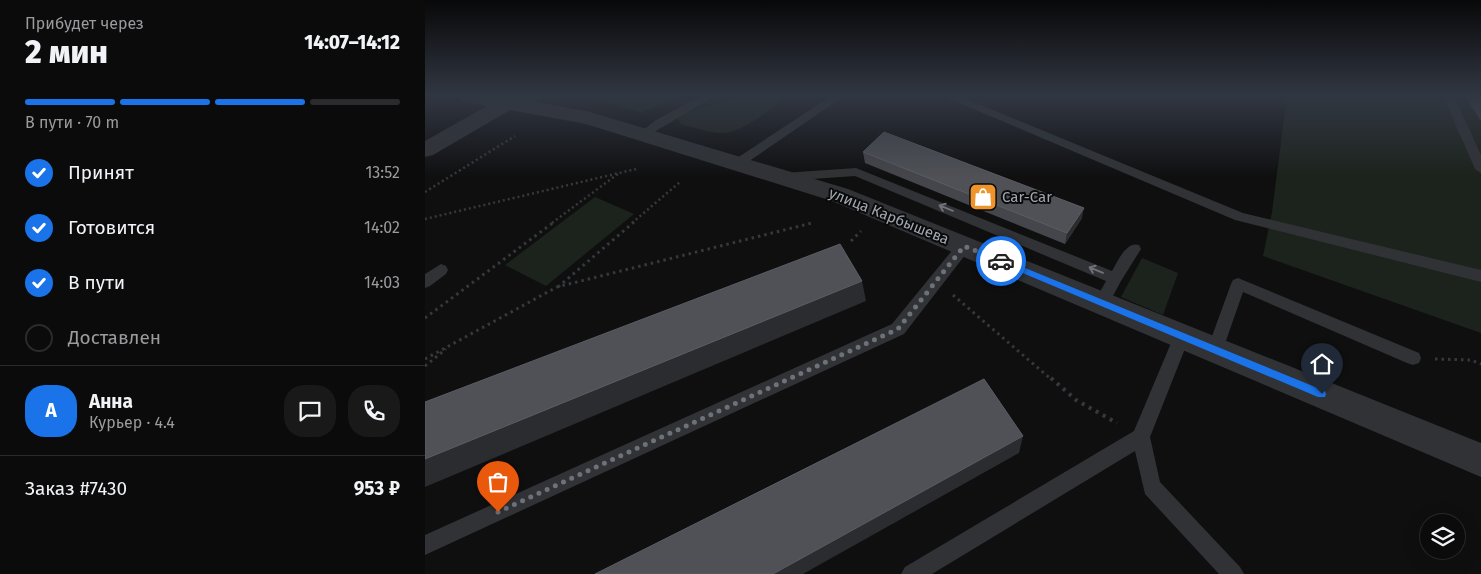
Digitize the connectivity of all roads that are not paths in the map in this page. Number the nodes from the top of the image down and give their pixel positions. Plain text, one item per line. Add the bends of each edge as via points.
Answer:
1 (469, 123) edge
2 (606, 123) edge
3 (659, 123) edge
4 (799, 123) edge
5 (1013, 123) edge
6 (1460, 123) edge
7 (644, 134) junction
8 (425, 150) edge
9 (738, 163) junction
10 (1481, 169) edge
11 (782, 177) junction
12 (964, 246) junction
13 (1134, 249) dead end
14 (441, 270) dead end
15 (1481, 276) edge
16 (1115, 278) junction
17 (425, 282) edge
18 (1102, 303) junction
19 (1182, 336) junction
20 (1215, 350) junction
21 (1413, 358) road end
22 (1141, 437) junction
23 (1481, 460) edge
24 (425, 545) edge
25 (912, 574) edge
26 (1233, 574) edge

1 - 8 street
2 - 7 street, улица Карбышева
3 - 7 lane
4 - 9 lane
5 - 15 lane via 1240,217
6 - 10 lane
7 - 9 street, улица Карбышева
9 - 11 street, улица Карбышева
11 - 12 street, улица Карбышева via 840,195
16 -> 11 lane via 857,172
12 - 18 street, улица Карбышева
12 - 24 lane via 898,329
13 - 16 lane
14 - 17 lane
16 - 18 lane
18 - 19 street, улица Карбышева
19 - 20 street, улица Карбышева
19 - 22 lane
20 - 21 lane via 1238,284
20 - 23 street, улица Карбышева
22 - 25 lane
22 - 26 lane via 1151,487

